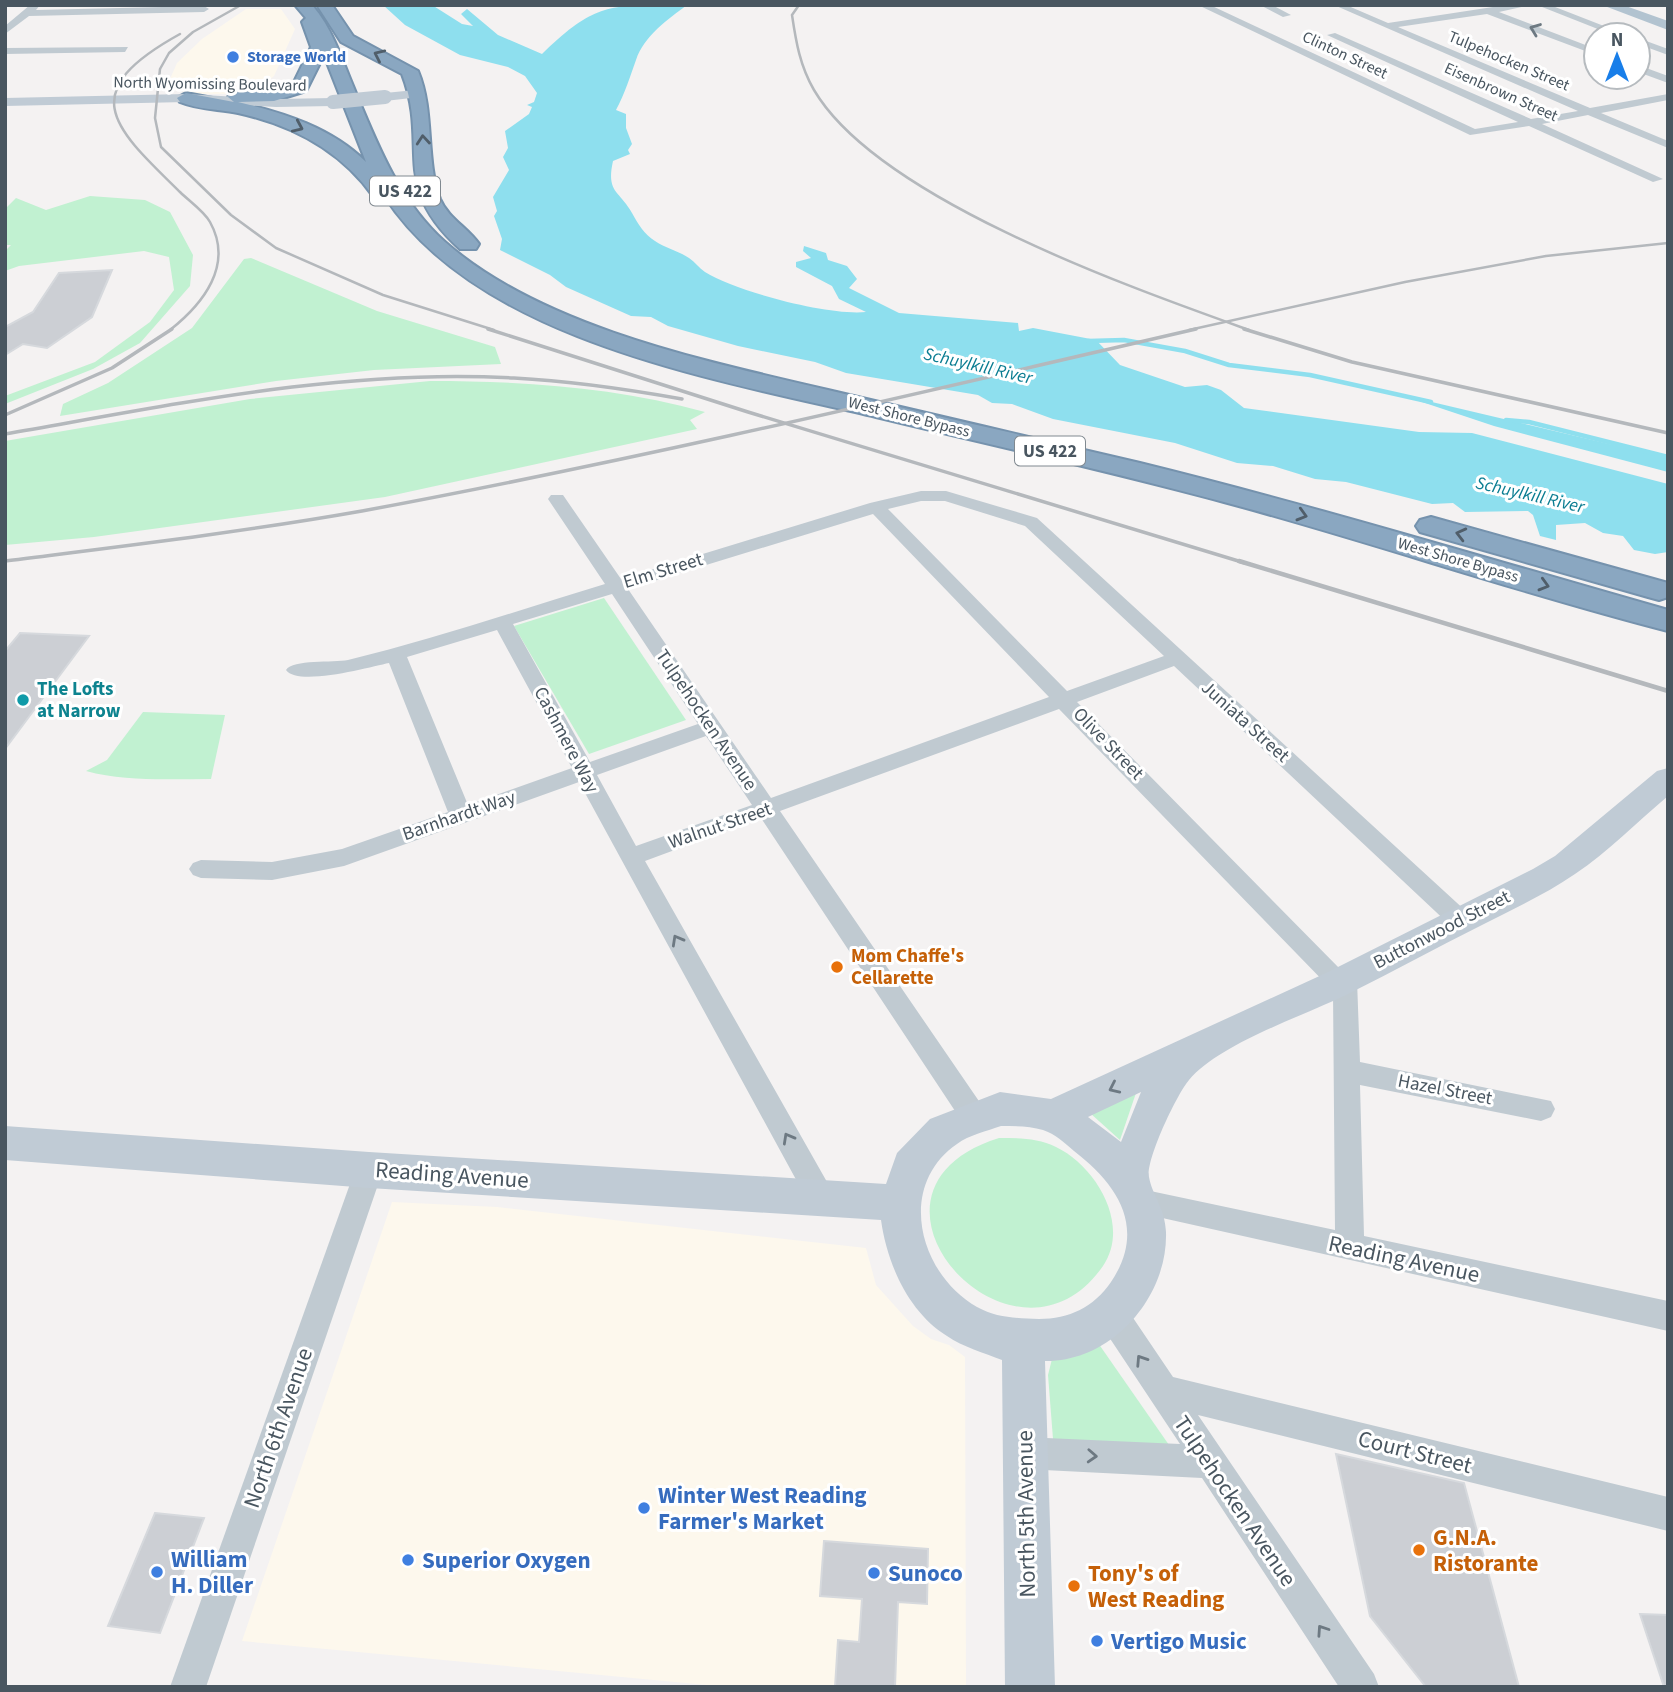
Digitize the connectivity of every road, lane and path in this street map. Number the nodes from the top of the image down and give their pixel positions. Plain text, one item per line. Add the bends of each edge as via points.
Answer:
1 (36, 5) edge
2 (1202, 5) edge
3 (1264, 5) edge
4 (1338, 5) edge
5 (1473, 5) edge
6 (1525, 5) edge
7 (1541, 5) edge
8 (1609, 5) edge
9 (312, 6) edge
10 (204, 9) dead end
11 (1488, 11) junction
12 (5, 13) edge
13 (27, 13) junction
14 (1286, 15) dead end
15 (1584, 21) edge
16 (1387, 26) junction
17 (1668, 26) edge
18 (1361, 30) dead end
19 (5, 31) edge
20 (1348, 32) dead end
21 (1332, 35) junction
22 (1319, 37) dead end
23 (1307, 39) dead end
24 (1281, 43) junction
25 (1582, 47) edge
26 (125, 49) dead end
27 (5, 51) edge
28 (415, 94) junction
29 (1668, 97) edge
30 (186, 99) junction
31 (5, 102) edge
32 (1645, 102) junction
33 (1668, 111) edge
34 (1590, 112) junction
35 (1532, 122) junction
36 (1475, 133) joint
37 (1668, 145) edge
38 (1657, 179) dead end
39 (444, 253) junction
40 (568, 312) junction
41 (557, 499) dead end
42 (876, 507) junction
43 (1031, 522) joint
44 (616, 586) junction
45 (1668, 593) edge
46 (502, 621) junction
47 (1668, 621) edge
48 (396, 655) junction
49 (1175, 659) junction
50 (296, 670) dead end
51 (1065, 699) junction
52 (711, 727) junction
53 (583, 773) junction
54 (1668, 779) edge
55 (767, 810) junction
56 (461, 816) junction
57 (631, 858) junction
58 (201, 869) dead end
59 (1460, 920) junction
60 (1341, 981) junction
61 (1198, 1049) junction
62 (1348, 1071) junction
63 (1541, 1108) dead end
64 (973, 1115) junction
65 (1054, 1116) junction
66 (5, 1143) edge
67 (369, 1170) junction
68 (1135, 1190) junction
69 (821, 1198) junction
70 (899, 1203) junction
71 (1350, 1247) junction
72 (1112, 1314) junction
73 (1668, 1316) edge
74 (1026, 1342) junction
75 (1161, 1390) junction
76 (1024, 1453) junction
77 (1208, 1462) junction
78 (1668, 1514) edge
79 (188, 1687) edge
80 (1030, 1687) edge
81 (1361, 1687) edge

1 - 13 street
2 - 24 street, Clinton Street
3 - 14 street
4 - 16 street, Tulpehocken Street
5 - 11 street
6 - 11 street
7 - 15 street
8 - 17 main road
28 -> 9 highway via 409,71 347,39 330,11
9 - 30 highway via 319,47 298,88 267,96
9 - 39 highway, West Shore Bypass / US 422 via 383,178 399,207
9 - 40 highway, West Shore Bypass / US 422 via 332,27 395,174 417,210 466,255
10 - 13 street
11 - 16 street
25 -> 11 street
12 - 13 street
13 - 19 street
16 - 18 street
16 - 34 street, Tulpehocken Street
20 - 21 street
21 - 22 street
21 - 35 street, Eisenbrown Street
23 - 24 street
24 - 36 street, Clinton Street
26 - 27 street
28 - 30 street, North Wyomissing Boulevard, bridge via 333,102
40 -> 28 highway via 470,246 434,207
29 - 32 street
30 - 31 street, North Wyomissing Boulevard
30 -> 39 highway via 261,113 319,137 366,175 404,226
32 - 33 street
32 - 34 street
34 - 35 street
34 - 37 street, Tulpehocken Street
35 - 36 street
35 - 38 street, Eisenbrown Street
39 -> 47 highway, West Shore Bypass / US 422 via 557,317 645,351 1236,496
45 -> 40 highway, West Shore Bypass / US 422 via 1385,514 737,367
41 - 44 street, Tulpehocken Avenue
42 - 43 street, Elm Street via 921,496 946,496
42 - 44 street, Elm Street
42 - 51 street, Olive Street
43 - 49 street, Juniata Street
44 - 46 street, Elm Street
44 - 52 street, Tulpehocken Avenue
46 - 48 street, Elm Street
46 - 53 street, Cashmere Way
48 - 50 street, Elm Street via 356,666
48 - 56 street
49 - 51 street, Walnut Street
49 - 59 street, Juniata Street
51 - 55 street, Walnut Street
51 - 60 street, Olive Street
52 - 53 street, Barnhardt Way
52 - 55 street, Tulpehocken Avenue
53 - 56 street, Barnhardt Way
53 - 57 street, Cashmere Way
54 - 59 street, Buttonwood Street via 1566,864
55 - 57 street, Walnut Street
55 - 64 street, Tulpehocken Avenue
56 - 58 street, Barnhardt Way via 295,869
69 -> 57 street
59 - 60 street, Buttonwood Street
60 - 61 street, Buttonwood Street
60 - 62 street
61 -> 65 street, Buttonwood Street
61 - 68 street, Buttonwood Street via 1172,1074 1156,1099
62 - 63 street, Hazel Street
62 - 71 street
64 - 65 street via 1000,1109
64 - 70 street via 941,1131 916,1156 905,1176
65 - 68 street via 1100,1149
66 - 67 street, Reading Avenue
67 - 69 street, Reading Avenue
67 - 79 street, North 6th Avenue
68 - 71 street, Reading Avenue
68 - 72 street via 1146,1231 1144,1257 1137,1280
69 - 70 street, Reading Avenue
70 - 74 street via 906,1254 917,1277 939,1303 974,1327
71 - 73 street, Reading Avenue
72 - 74 street via 1067,1337
75 -> 72 street, Tulpehocken Avenue
74 - 76 street, North 5th Avenue
75 - 77 street, Tulpehocken Avenue
75 - 78 street, Court Street
76 -> 77 street
76 - 80 street, North 5th Avenue
81 -> 77 street, Tulpehocken Avenue

